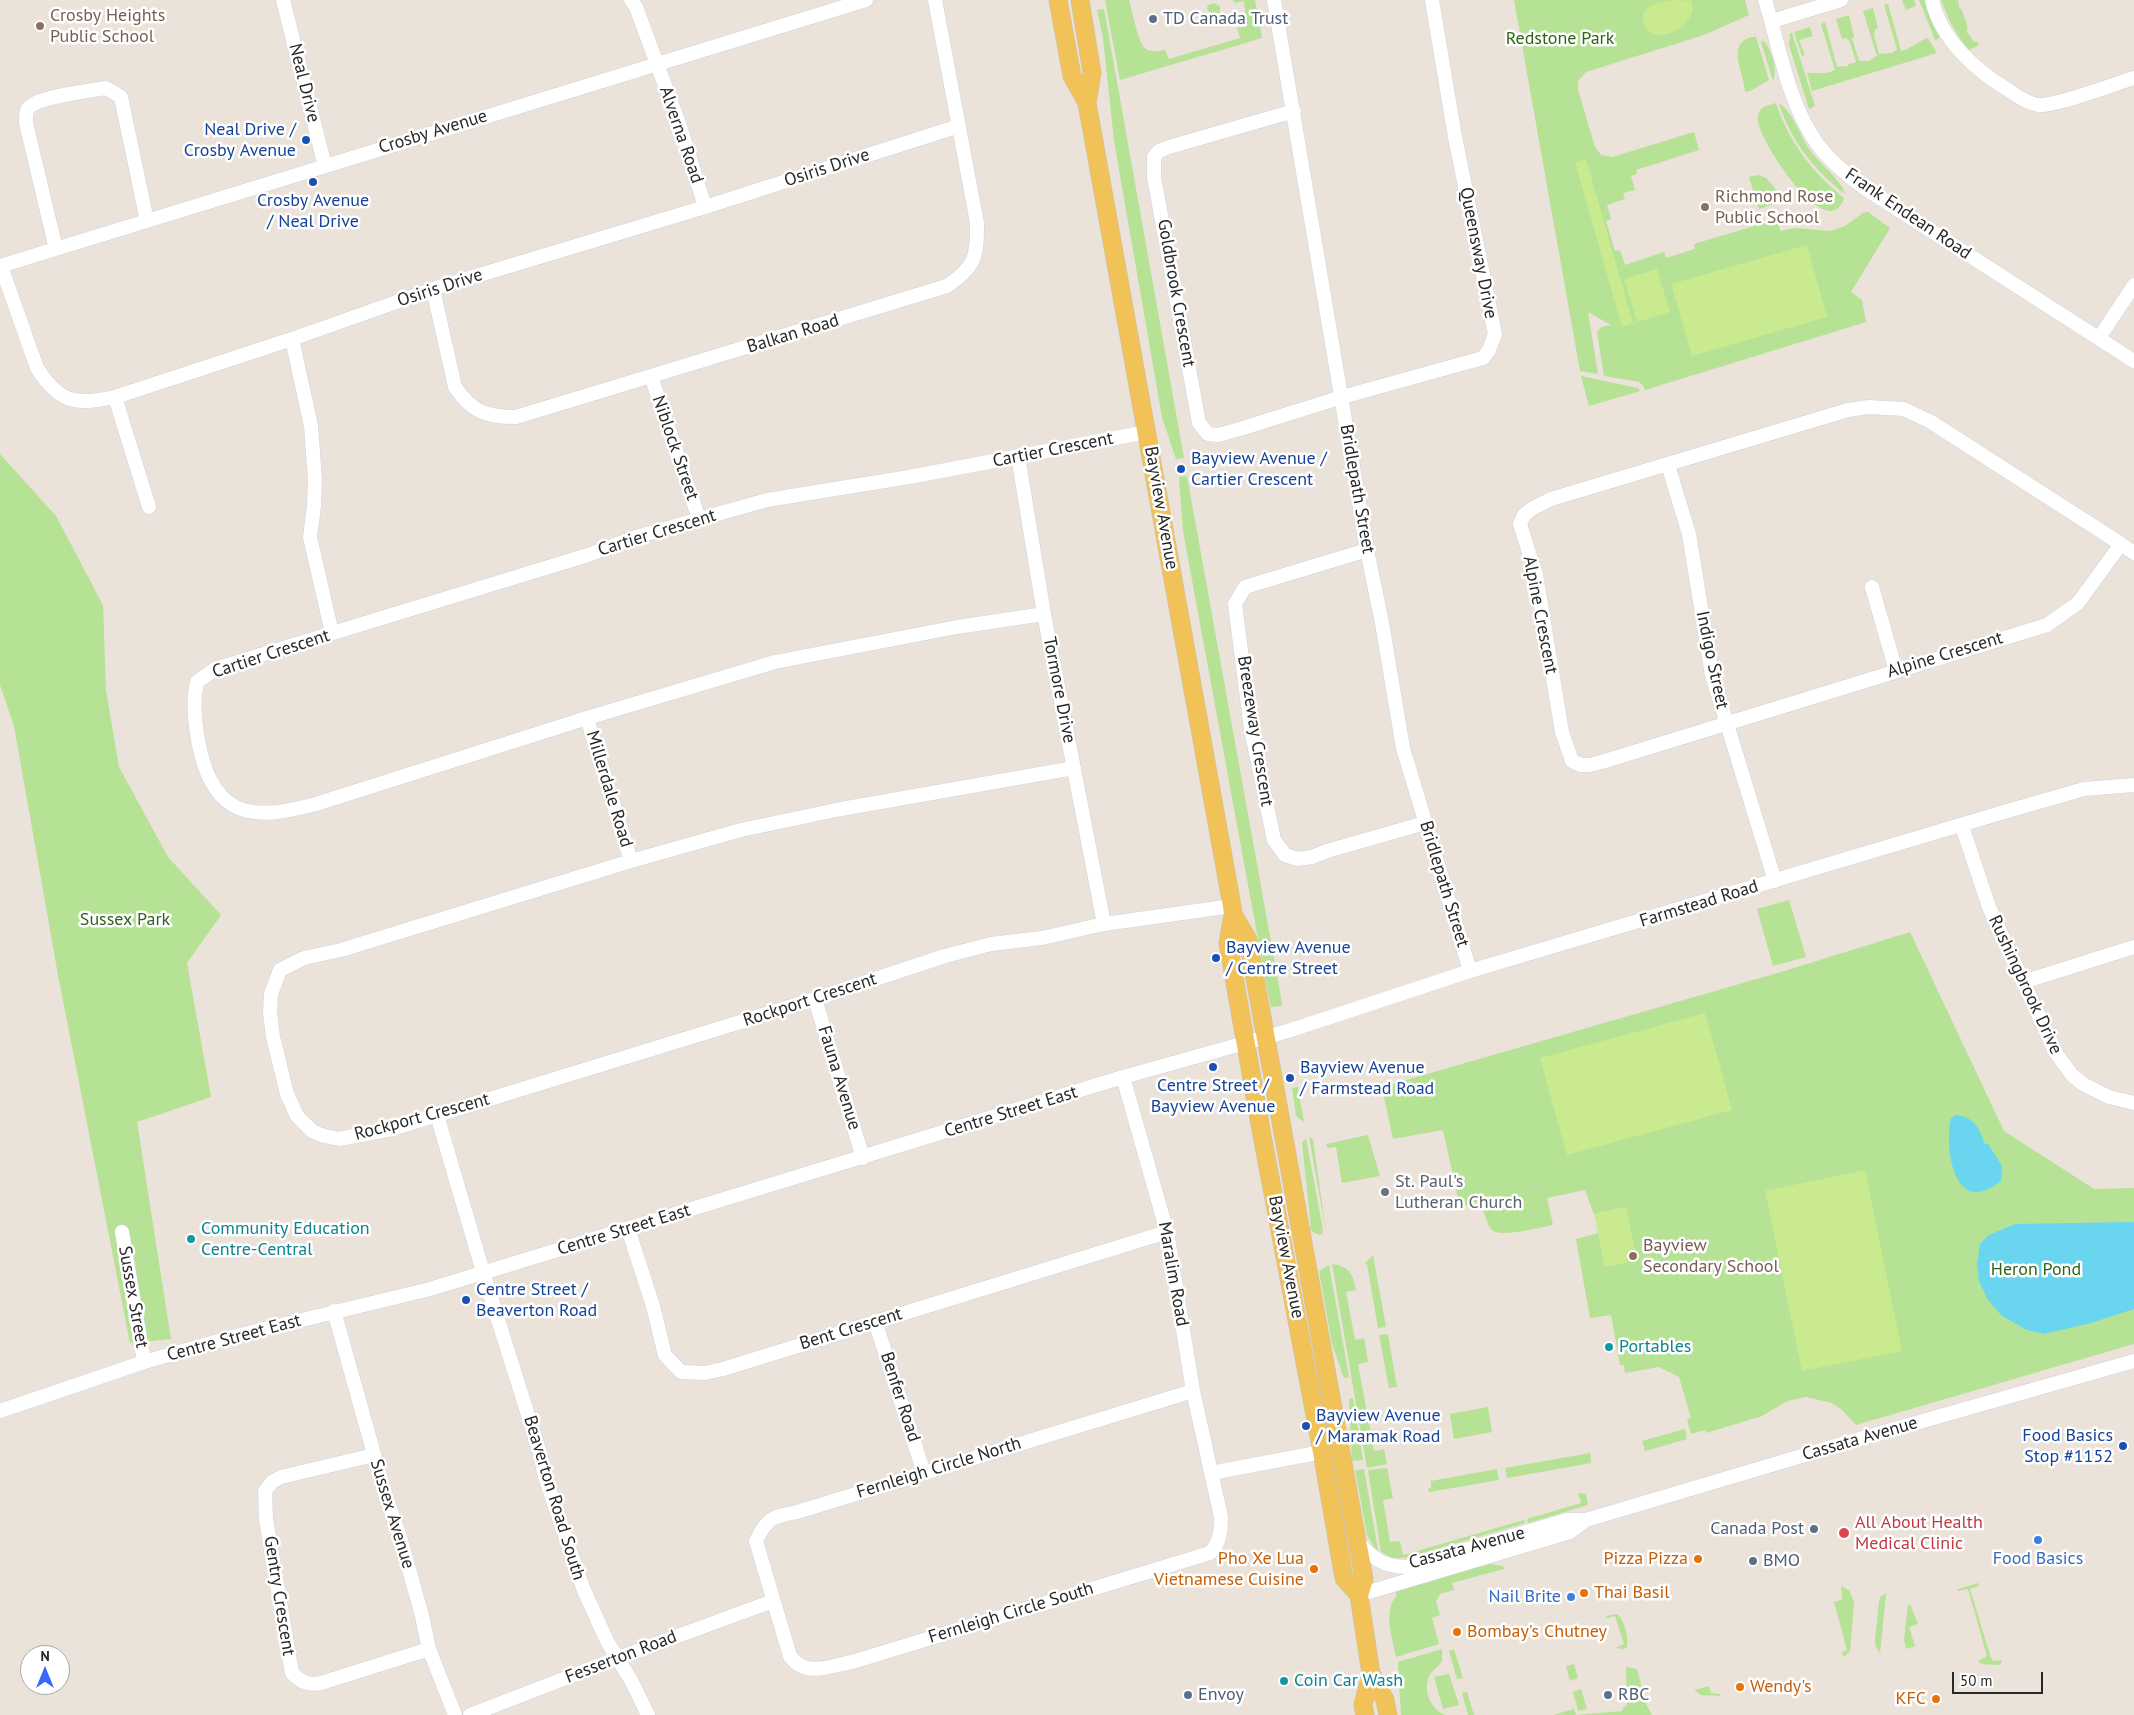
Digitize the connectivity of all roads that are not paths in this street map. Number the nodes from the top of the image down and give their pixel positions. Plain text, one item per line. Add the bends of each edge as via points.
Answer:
1 (283, 0) edge
2 (631, 0) edge
3 (866, 0) edge
4 (935, 0) edge
5 (1058, 0) edge
6 (1080, 0) edge
7 (1274, 0) edge
8 (1432, 0) edge
9 (1765, 0) edge
10 (1840, 0) edge
11 (1932, 0) edge
12 (1772, 21) junction
13 (656, 64) junction
14 (2134, 78) edge
15 (1088, 103) junction
16 (1294, 111) junction
17 (959, 126) junction
18 (324, 166) junction
19 (705, 207) junction
20 (147, 221) junction
21 (56, 249) junction
22 (1, 266) edge
23 (2134, 285) edge
24 (433, 288) junction
25 (292, 338) junction
26 (2099, 338) junction
27 (2134, 361) edge
28 (651, 376) junction
29 (115, 397) junction
30 (1342, 397) junction
31 (1148, 432) junction
32 (1018, 456) junction
33 (1668, 465) junction
34 (149, 507) dead end
35 (699, 519) junction
36 (2121, 544) junction
37 (1367, 550) junction
38 (2134, 553) edge
39 (1872, 587) dead end
40 (1044, 614) junction
41 (332, 634) junction
42 (1896, 671) junction
43 (587, 718) junction
44 (1726, 724) junction
45 (1074, 768) junction
46 (2134, 785) edge
47 (1425, 823) junction
48 (1962, 826) junction
49 (631, 861) junction
50 (1775, 881) junction
51 (1232, 910) junction
52 (1104, 924) junction
53 (2134, 947) edge
54 (1470, 971) junction
55 (2024, 982) junction
56 (815, 999) junction
57 (1267, 1037) junction
58 (1246, 1044) junction
59 (1123, 1077) junction
60 (2134, 1103) edge
61 (437, 1115) junction
62 (863, 1158) junction
63 (628, 1229) junction
64 (122, 1232) dead end
65 (1167, 1232) junction
66 (483, 1272) junction
67 (334, 1311) junction
68 (875, 1321) junction
69 (2134, 1360) edge
70 (144, 1362) junction
71 (1193, 1391) junction
72 (0, 1410) edge
73 (1322, 1452) junction
74 (374, 1455) junction
75 (924, 1473) junction
76 (1211, 1473) junction
77 (1586, 1520) junction
78 (1357, 1539) junction
79 (1359, 1596) junction
80 (773, 1601) junction
81 (429, 1649) junction
82 (618, 1658) junction
83 (1371, 1674) junction
84 (454, 1715) edge
85 (470, 1715) edge
86 (648, 1715) edge
87 (1365, 1715) edge
88 (1388, 1715) edge

1 - 18 street, Neal Drive
2 - 13 street, Alverna Road
3 - 13 street, Crosby Avenue
4 - 17 street, Balkan Road
5 - 15 main road, Bayview Avenue via 1072,76
6 - 15 main road, Bayview Avenue via 1092,73
7 - 16 street, Bridlepath Street
8 - 30 street, Queensway Drive via 1455,137 1495,334 1483,358
9 - 12 street, Frank Endean Road
10 - 12 street
11 - 14 street via 1948,37 1965,56 2022,99 2039,105 2059,102
12 - 26 street, Frank Endean Road via 1798,106 1818,144 1832,161 1866,189
13 - 18 street, Crosby Avenue
13 - 19 street, Alverna Road via 680,126
15 - 31 main road, Bayview Avenue
16 - 30 street, Bridlepath Street
16 - 30 street, Goldbrook Crescent via 1159,151 1154,157 1154,177 1199,423 1204,431 1218,435
17 - 19 street, Osiris Drive
17 - 28 street, Balkan Road via 978,222 975,259 960,277 929,292
18 - 20 street, Crosby Avenue
19 - 24 street, Osiris Drive
20 - 21 street, Crosby Avenue
20 - 21 street via 121,97 106,88 48,100 32,105 26,112 26,123
21 - 22 street, Crosby Avenue
22 - 29 street, Osiris Drive via 37,368 44,379 64,398 78,402
23 - 26 street
24 - 25 street, Osiris Drive
24 - 28 street, Balkan Road via 455,387 464,400 482,413 516,417
25 - 29 street, Osiris Drive
25 - 41 street via 310,426 315,479 310,537
26 - 27 street, Frank Endean Road
28 - 35 street, Niblock Street
29 - 34 street
30 - 37 street, Bridlepath Street
31 - 32 street, Cartier Crescent
31 - 51 main road, Bayview Avenue
32 - 35 street, Cartier Crescent via 767,500
32 - 40 street, Tormore Drive
33 - 36 street, Alpine Crescent via 1848,410 1869,407 1904,409 1931,422
33 - 44 street, Indigo Street via 1689,534 1712,675
33 - 44 street, Alpine Crescent via 1552,499 1524,515 1520,524 1536,575 1562,732 1572,761 1590,765
35 - 41 street, Cartier Crescent
36 - 38 street, Alpine Crescent
36 - 42 street, Alpine Crescent via 2078,603 2047,625
37 - 47 street, Bridlepath Street via 1403,748
37 - 47 street, Breezeway Crescent via 1245,587 1235,604 1251,729 1269,820 1280,850 1298,859
39 - 42 street
40 - 43 street, Cartier Crescent via 795,657
40 - 45 street, Tormore Drive
41 - 43 street, Cartier Crescent via 215,669 197,682 193,700 202,762 213,787 224,800 249,812 283,812
42 - 44 street, Alpine Crescent
43 - 49 street, Millerdale Road
44 - 50 street, Indigo Street
45 - 49 street, Rockport Crescent via 793,818
45 - 52 street, Tormore Drive
46 - 48 street, Farmstead Road via 2084,789
47 - 54 street, Bridlepath Street
48 - 50 street, Farmstead Road
48 - 55 street, Rushingbrook Drive via 1989,907
49 - 61 street, Rockport Crescent via 341,950 304,958 280,970 271,994 270,1012 287,1094 304,1125 324,1136 339,1139 392,1129
50 - 54 street, Farmstead Road
51 - 52 street, Rockport Crescent
51 - 57 main road, Bayview Avenue via 1248,940
51 - 58 main road, Bayview Avenue via 1228,943
52 - 56 street, Rockport Crescent via 1042,938 991,944
53 - 55 street
54 - 57 street, Farmstead Road
55 - 60 street, Rushingbrook Drive via 2056,1053 2072,1075 2099,1093
56 - 61 street, Rockport Crescent
56 - 62 street, Fauna Avenue
57 - 58 street, Farmstead Road
57 - 78 main road, Bayview Avenue
58 - 59 street, Centre Street East
58 - 73 main road, Bayview Avenue
59 - 62 street, Centre Street East
59 - 65 street, Maralim Road
61 - 66 street, Beaverton Road South
62 - 63 street, Centre Street East
63 - 66 street, Centre Street East
63 - 68 street, Bent Crescent via 665,1356 681,1372 705,1373 723,1369
64 - 70 street, Sussex Street
65 - 68 street, Bent Crescent
65 - 71 street, Maralim Road
66 - 67 street, Centre Street East via 430,1289
66 - 82 street, Beaverton Road South via 560,1524 583,1588
67 - 70 street, Centre Street East
67 - 74 street, Sussex Avenue
68 - 75 street, Benfer Road
69 - 77 street, Cassata Avenue
70 - 72 street, Centre Street East
71 - 75 street, Fernleigh Circle North
71 - 76 street, Maralim Road
73 - 76 street
73 - 79 main road, Bayview Avenue via 1344,1578
74 - 81 street, Sussex Avenue via 410,1572
74 - 81 street, Gentry Crescent via 282,1477 265,1491 266,1519 292,1673 308,1685 321,1683
75 - 80 street, Fernleigh Circle North via 773,1517 762,1528 756,1541
76 - 80 street, Fernleigh Circle South via 1221,1517 1219,1539 1210,1553 852,1662 804,1669 790,1656
77 - 78 street, Cassata Avenue via 1567,1520 1407,1567 1394,1567 1371,1557
77 - 79 street, Cassata Avenue via 1570,1532
78 - 79 main road, Bayview Avenue via 1364,1579
79 - 83 main road, Bayview Avenue
80 - 82 street, Fesserton Road
81 - 84 street, Sussex Avenue
82 - 85 street, Fesserton Road
82 - 86 street, Beaverton Road South
83 - 87 main road, Bayview Avenue via 1363,1705
83 - 88 main road, Bayview Avenue via 1385,1700

